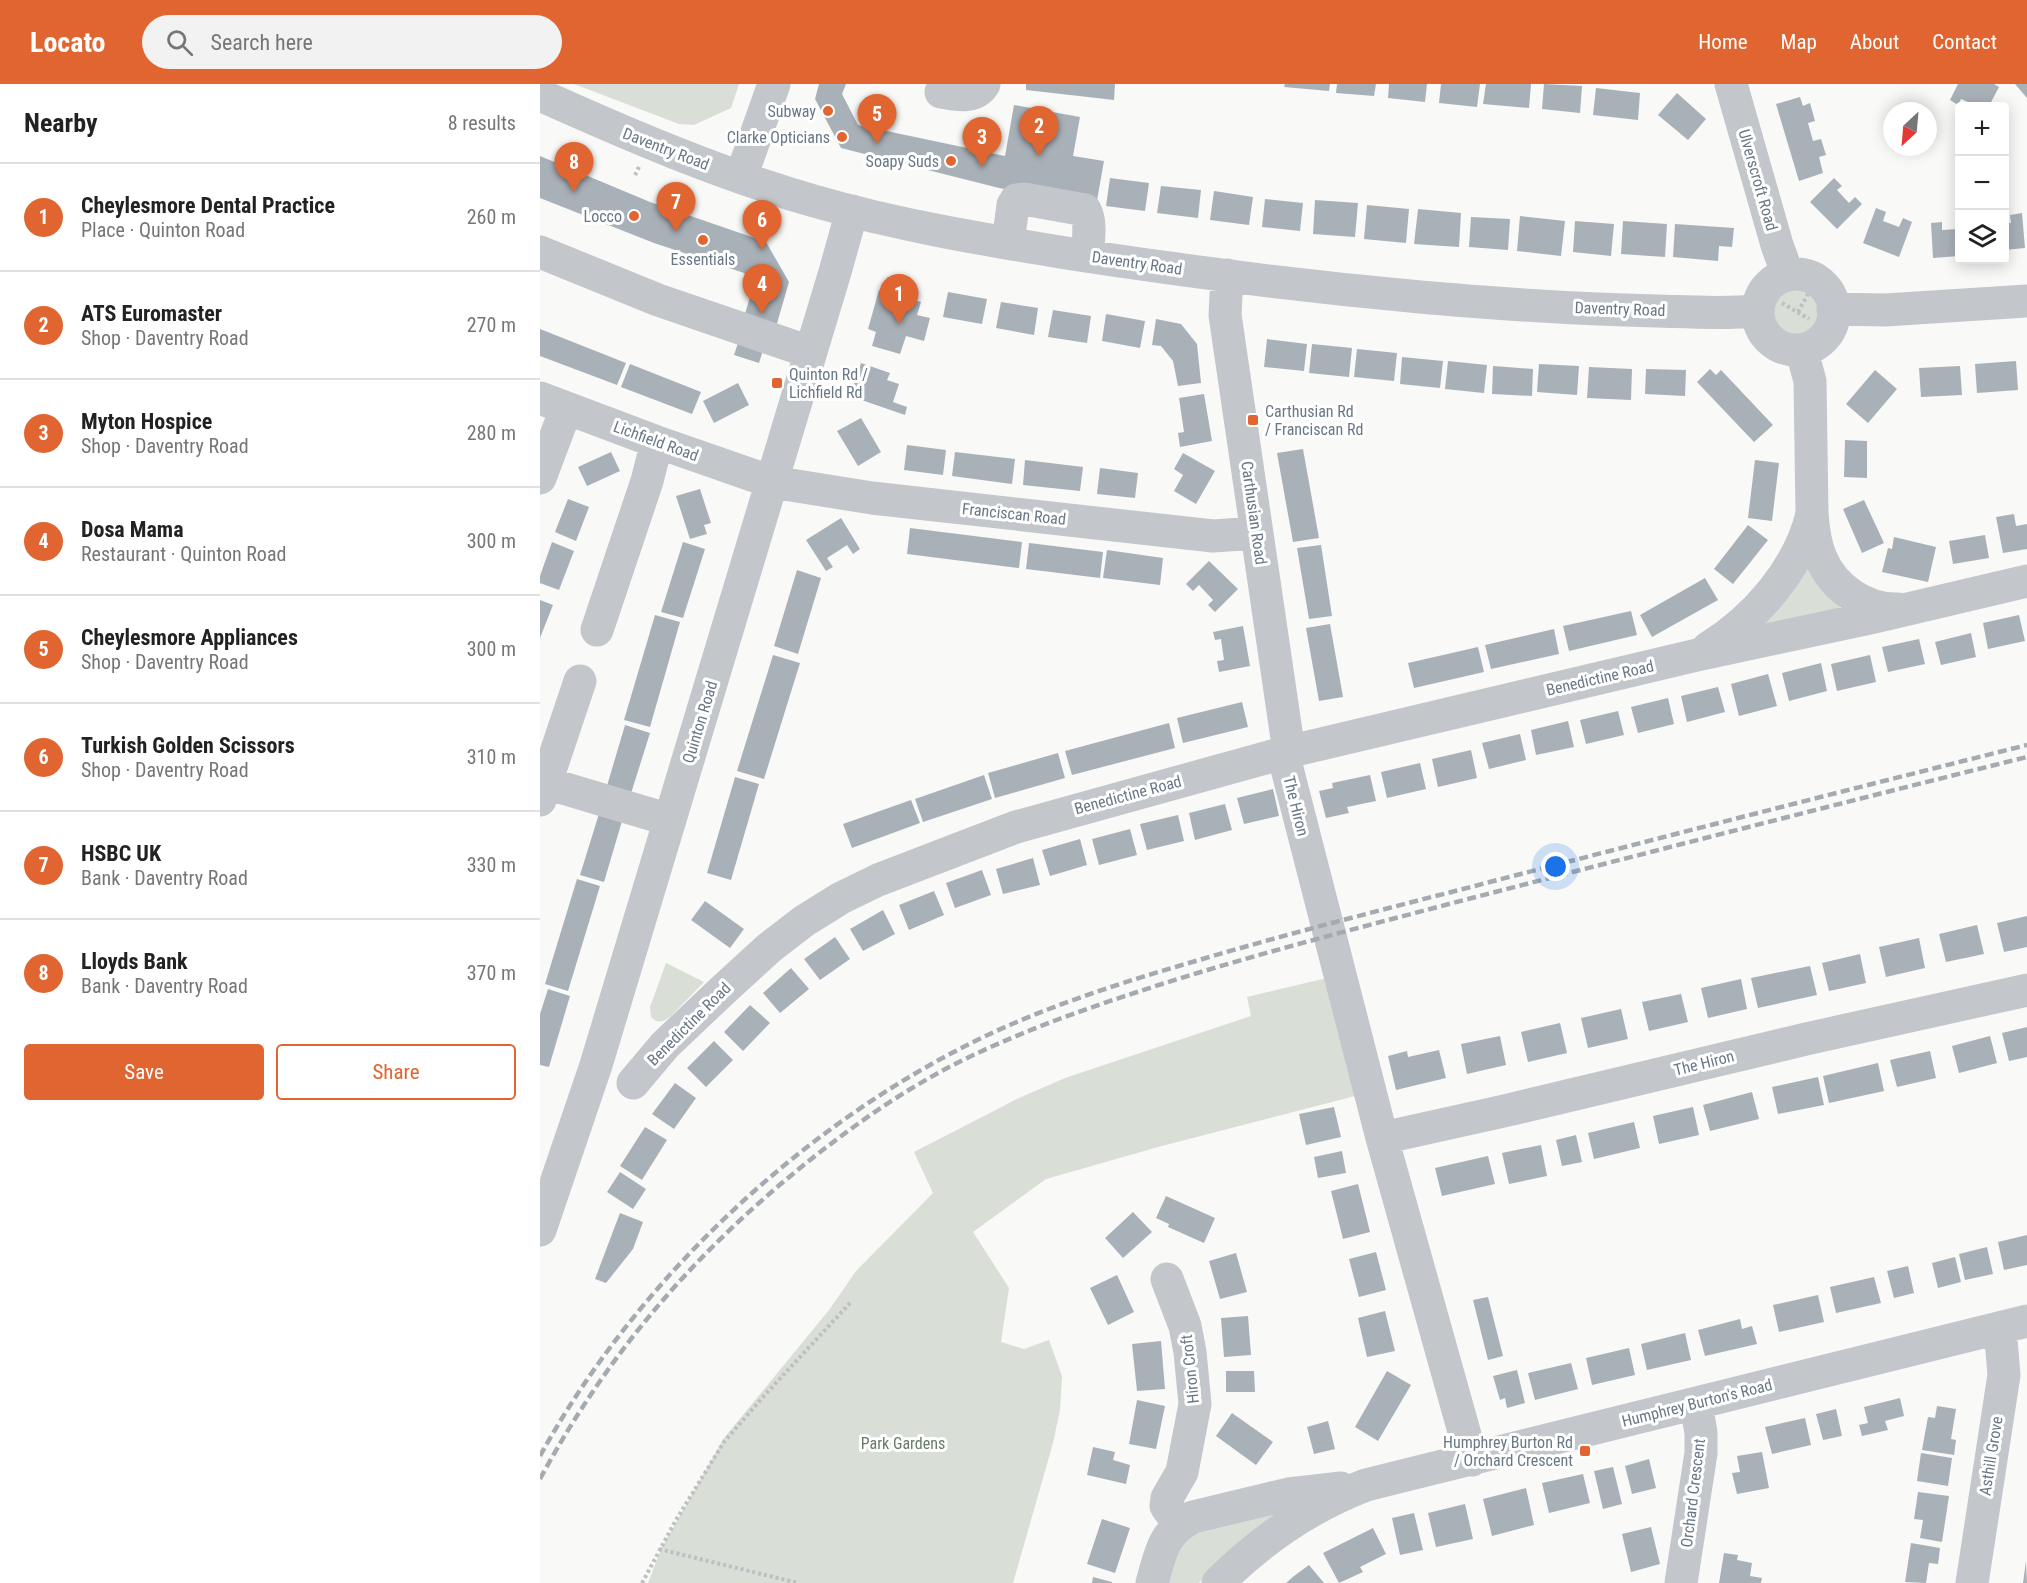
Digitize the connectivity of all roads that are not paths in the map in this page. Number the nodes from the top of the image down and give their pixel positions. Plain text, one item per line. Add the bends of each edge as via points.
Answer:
1 (774, 84) edge
2 (984, 84) edge
3 (1731, 84) edge
4 (941, 92) dead end
5 (540, 95) edge
6 (741, 177) junction
7 (852, 211) junction
8 (1008, 243) junction
9 (540, 252) edge
10 (1087, 256) junction
11 (1227, 275) junction
12 (1770, 293) junction
13 (2027, 301) edge
14 (1831, 320) junction
15 (1798, 350) junction
16 (810, 352) junction
17 (564, 408) edge
18 (657, 442) junction
19 (623, 452) dead end
20 (540, 478) edge
21 (772, 482) junction
22 (1812, 513) junction
23 (1257, 533) junction
24 (2027, 581) edge
25 (1906, 609) junction
26 (597, 630) dead end
27 (1696, 655) junction
28 (580, 681) dead end
29 (1286, 752) junction
30 (543, 791) edge
31 (670, 820) junction
32 (2027, 990) edge
33 (633, 1083) dead end
34 (1382, 1138) junction
35 (543, 1211) edge
36 (1167, 1279) dead end
37 (2014, 1324) edge
38 (1696, 1403) junction
39 (1472, 1460) junction
40 (1366, 1485) junction
41 (1179, 1524) junction
42 (1227, 1574) edge
43 (1152, 1583) edge
44 (1681, 1583) edge
45 (1972, 1583) edge

1 - 6 street
2 - 4 street via 965,95
3 - 12 street, Ulverscroft Road via 1777,245
5 - 6 street, Daventry Road
6 - 7 street, Daventry Road
7 - 8 street, Daventry Road
7 - 16 street, Quinton Road
8 - 10 street, Daventry Road
8 - 10 street via 1013,205 1024,199 1085,210 1089,225
9 - 16 street via 658,300
10 - 11 street, Daventry Road
11 - 12 street, Daventry Road via 1487,303 1629,310 1737,313
11 - 23 street, Carthusian Road via 1224,315
12 - 14 street, Daventry Road via 1800,274 1816,280 1828,293
12 - 15 street, Ulverscroft Road via 1762,329 1784,349
13 - 14 street via 1895,309
14 - 15 street via 1816,344
15 - 22 street, Benedictine Road via 1810,381
16 - 21 street, Quinton Road
17 - 18 street, Lichfield Road
17 - 19 street via 594,439
17 - 20 street
18 - 21 street, Lichfield Road
18 - 26 street
21 - 23 street, Franciscan Road via 837,493 1213,536
21 - 31 street, Quinton Road
22 - 25 street, Benedictine Road via 1822,561 1839,585 1866,604
22 - 27 street, Benedictine Road via 1803,541 1778,584 1729,633
23 - 29 street, Carthusian Road
24 - 25 street
25 - 27 street, Benedictine Road
27 - 29 street, Benedictine Road
28 - 30 street
29 - 33 street, Benedictine Road via 1016,827 841,898 769,948 665,1045
29 - 34 street, The Hiron
30 - 31 street
31 - 35 street, Quinton Road via 596,1065
32 - 34 street, The Hiron
34 - 39 street, The Hiron
36 - 41 street, Hiron Croft via 1185,1326 1195,1404 1182,1472 1167,1498 1166,1506
37 - 38 street, Humphrey Burton's Road
37 - 45 street, Asthill Grove
38 - 39 street, Humphrey Burton's Road
38 - 44 street, Orchard Crescent via 1701,1453
39 - 40 street, Humphrey Burton's Road
40 - 41 street, Humphrey Burton's Road via 1289,1494 1193,1517
40 - 42 street, Humphrey Burton's Road via 1303,1516 1260,1545
41 - 43 street via 1165,1542

